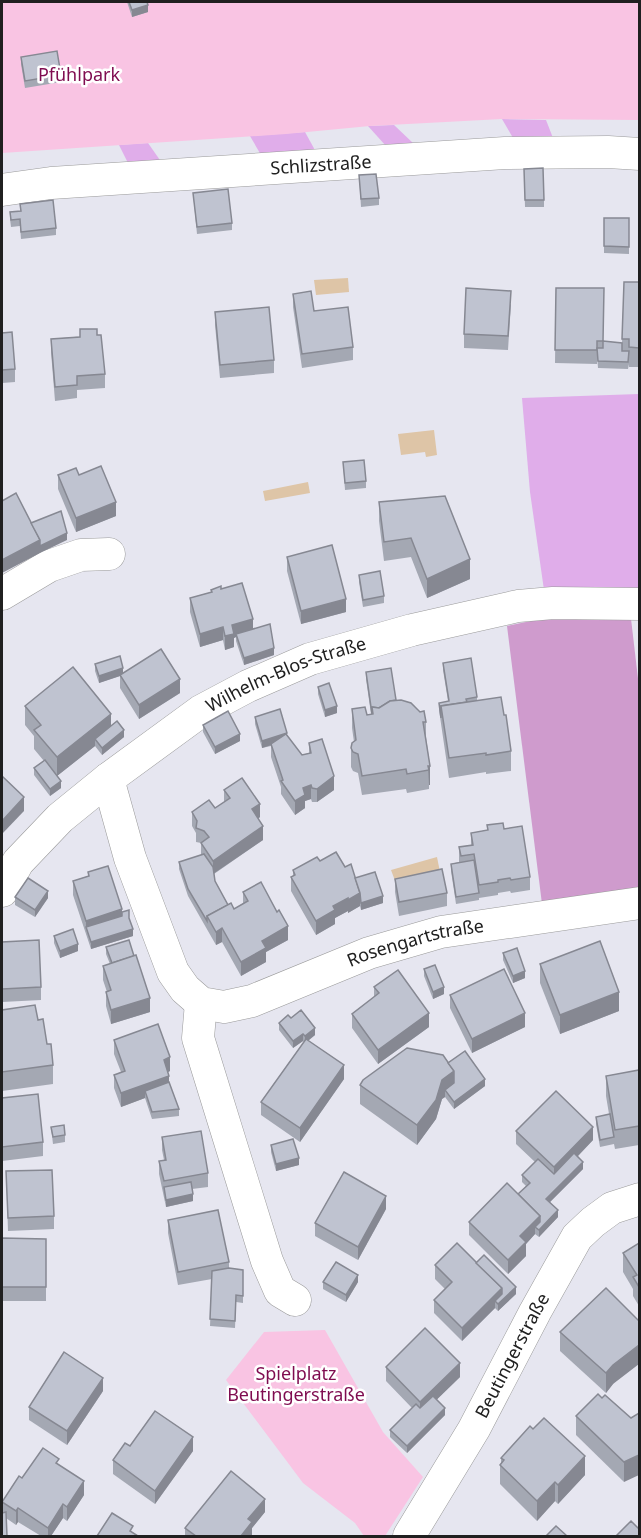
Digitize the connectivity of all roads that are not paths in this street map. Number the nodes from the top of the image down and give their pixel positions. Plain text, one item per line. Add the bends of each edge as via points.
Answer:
1 (639, 154) edge
2 (2, 190) edge
3 (109, 554) dead end
4 (2, 594) edge
5 (639, 604) edge
6 (108, 779) junction
7 (2, 891) edge
8 (639, 903) edge
9 (201, 1003) junction
10 (639, 1199) edge
11 (295, 1300) dead end
12 (409, 1536) edge

1 - 2 street, Schlizstraße via 505,153 51,183
3 - 4 street via 81,555 49,566
5 - 6 street, Wilhelm-Blos-Straße via 518,606 310,658 201,711
6 - 7 street, Wilhelm-Blos-Straße via 60,818 18,862
6 - 9 street via 130,858 173,972
8 - 9 street, Rosengartstraße via 441,932 369,953 252,1001 224,1007
9 - 11 street via 198,1038 267,1261 280,1291
10 - 12 street, Beutingerstraße via 612,1208 577,1238 474,1429

